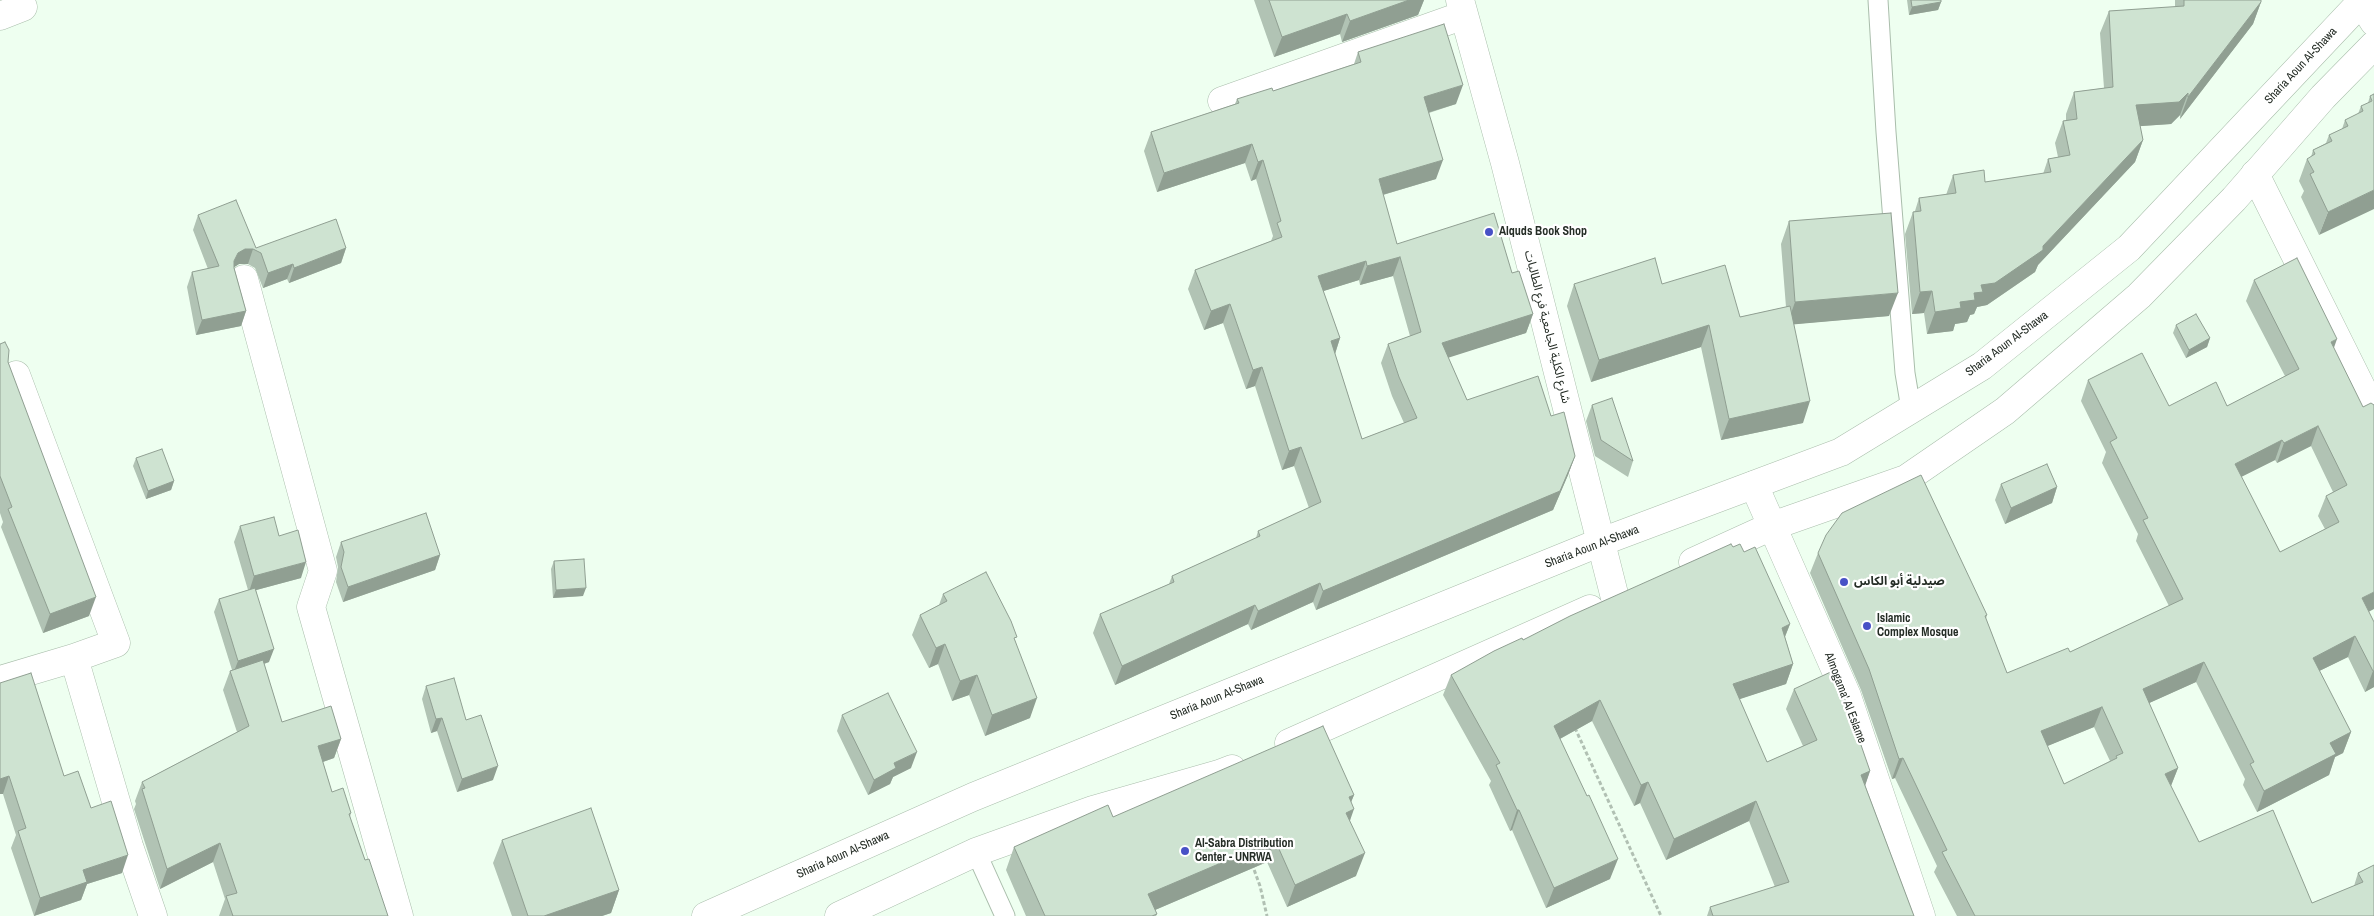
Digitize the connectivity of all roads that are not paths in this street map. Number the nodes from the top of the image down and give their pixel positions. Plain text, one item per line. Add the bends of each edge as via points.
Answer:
1 (20, 0) edge
2 (1878, 0) edge
3 (2364, 6) edge
4 (1462, 8) edge
5 (0, 16) edge
6 (2374, 45) edge
7 (1222, 102) dead end
8 (2256, 174) junction
9 (244, 279) dead end
10 (16, 375) dead end
11 (1911, 410) junction
12 (2374, 412) edge
13 (1754, 485) junction
14 (1772, 526) junction
15 (1601, 542) junction
16 (1668, 573) edge
17 (1642, 586) edge
18 (1615, 598) junction
19 (74, 658) junction
20 (0, 680) edge
21 (976, 852) junction
22 (153, 916) edge
23 (399, 916) edge
24 (706, 916) edge
25 (839, 916) edge
26 (1005, 916) edge
27 (1920, 916) edge

1 - 5 main road via 23,7
2 - 11 lane via 1886,142 1905,373
3 - 11 main road, Sharia Aoun Al-Shawa via 2129,248 1982,366
4 - 7 main road
4 - 15 main road, شارع الكلية الجامعية فرع الطالبات via 1505,163
6 - 8 main road via 2323,97
8 - 12 main road
8 - 14 main road via 2139,296 2005,411 1906,479
9 - 23 main road via 323,571 311,607
10 - 19 main road via 116,643
11 - 13 main road, Sharia Aoun Al-Shawa via 1841,452
13 - 14 main road, Almogama' Al Eslame
13 - 15 main road, Sharia Aoun Al-Shawa
14 - 16 main road
14 - 27 main road, Almogama' Al Eslame via 1847,696
15 - 18 main road, شارع الكلية الجامعية فرع الطالبات
15 - 24 main road, Sharia Aoun Al-Shawa via 973,797
17 - 18 main road
18 - 21 main road via 1219,774 1093,810
19 - 20 main road
19 - 22 main road via 128,846
21 - 25 main road
21 - 26 lane

